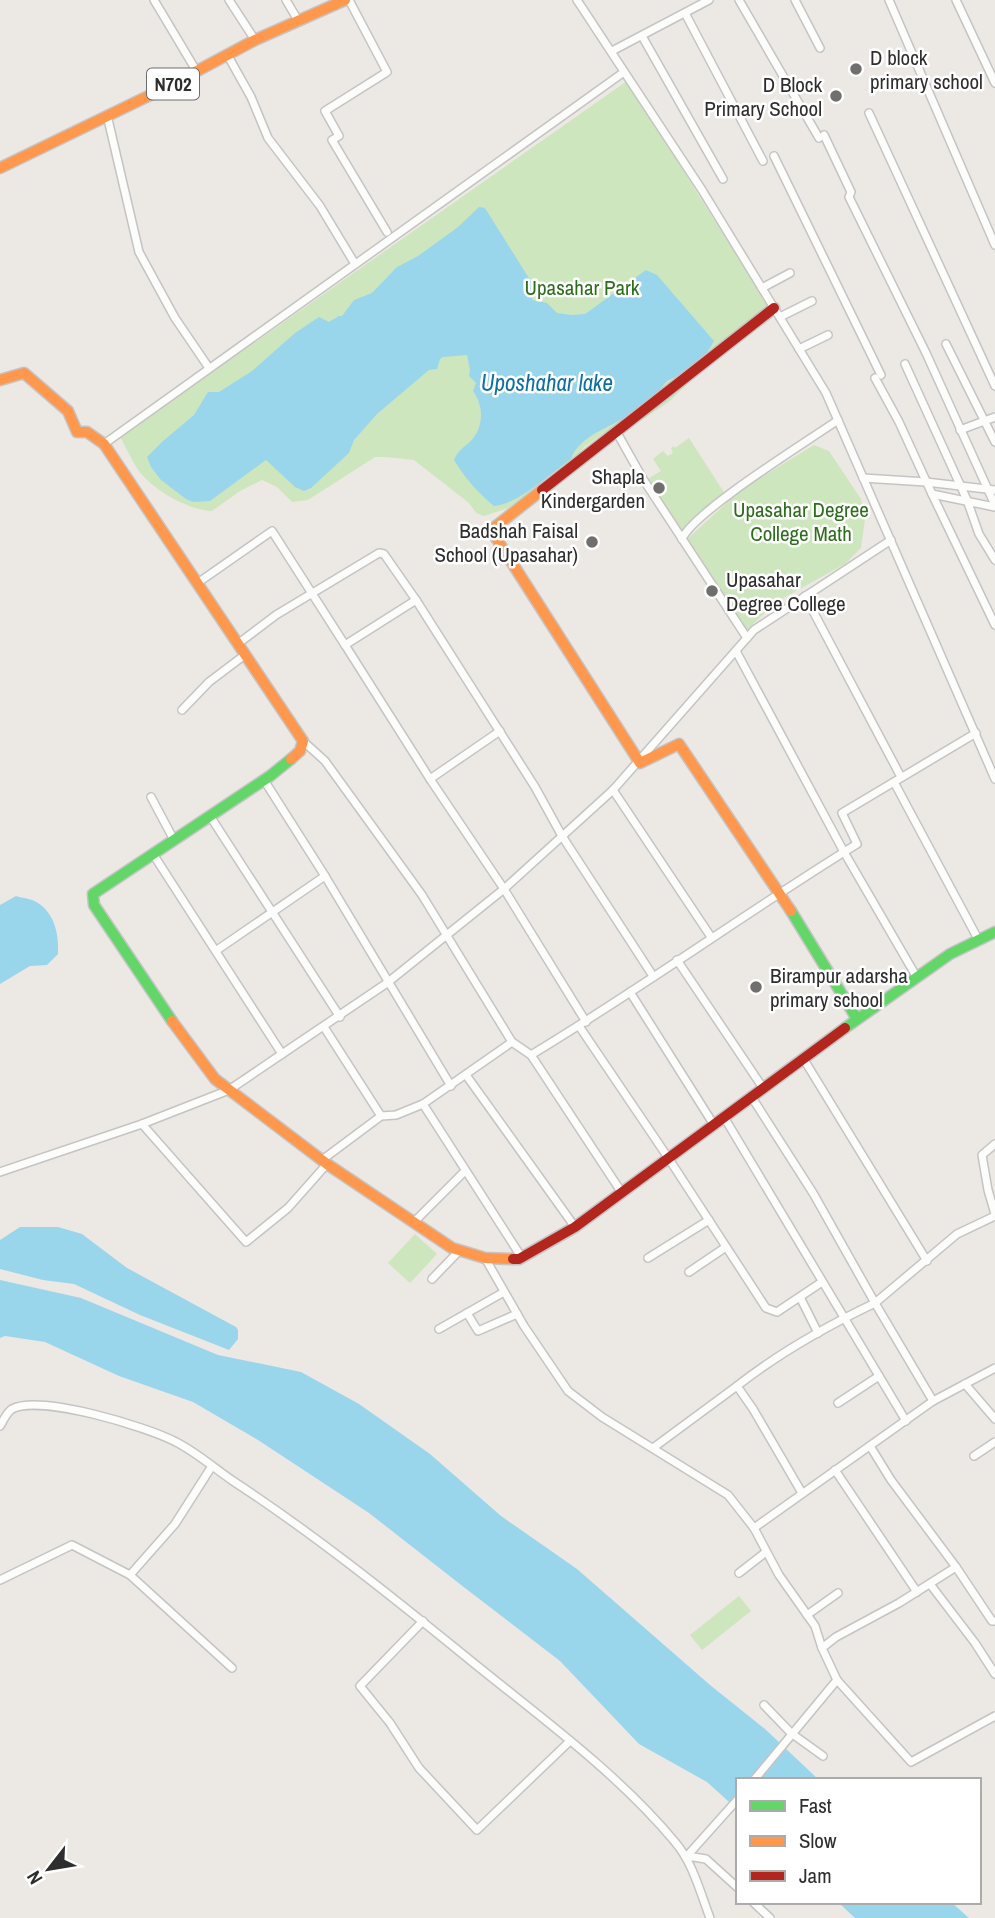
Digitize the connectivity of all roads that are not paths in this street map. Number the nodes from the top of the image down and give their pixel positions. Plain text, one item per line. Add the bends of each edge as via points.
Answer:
1 (154, 0) edge
2 (229, 0) edge
3 (286, 0) edge
4 (344, 0) edge
5 (577, 0) edge
6 (709, 0) edge
7 (739, 0) edge
8 (796, 0) edge
9 (889, 0) edge
10 (956, 0) edge
11 (685, 13) junction
12 (299, 22) junction
13 (642, 36) junction
14 (255, 40) junction
15 (820, 48) dead end
16 (612, 51) junction
17 (228, 56) junction
18 (197, 72) junction
19 (624, 72) junction
20 (995, 83) edge
21 (869, 113) dead end
22 (107, 116) junction
23 (774, 156) dead end
24 (763, 161) dead end
25 (0, 168) edge
26 (723, 179) dead end
27 (387, 232) dead end
28 (995, 245) edge
29 (355, 264) junction
30 (790, 273) dead end
31 (762, 288) junction
32 (812, 301) dead end
33 (777, 312) junction
34 (828, 335) dead end
35 (946, 344) dead end
36 (799, 349) junction
37 (905, 363) dead end
38 (209, 368) junction
39 (0, 380) edge
40 (995, 386) edge
41 (995, 417) edge
42 (838, 420) junction
43 (985, 422) junction
44 (960, 430) junction
45 (616, 431) junction
46 (995, 442) edge
47 (104, 444) junction
48 (863, 478) junction
49 (926, 482) junction
50 (961, 486) junction
51 (992, 490) edge
52 (932, 494) junction
53 (967, 499) junction
54 (995, 505) edge
55 (682, 539) junction
56 (891, 540) junction
57 (995, 560) edge
58 (199, 582) junction
59 (312, 595) junction
60 (805, 596) junction
61 (416, 600) junction
62 (995, 625) edge
63 (747, 638) junction
64 (239, 643) junction
65 (345, 645) junction
66 (736, 651) junction
67 (246, 654) junction
68 (182, 710) dead end
69 (500, 732) junction
70 (976, 733) junction
71 (303, 741) junction
72 (640, 763) junction
73 (430, 779) junction
74 (897, 779) junction
75 (995, 779) edge
76 (264, 780) junction
77 (613, 790) junction
78 (150, 797) dead end
79 (210, 816) junction
80 (562, 836) junction
81 (174, 840) junction
82 (844, 852) junction
83 (153, 854) junction
84 (325, 876) junction
85 (504, 889) junction
86 (779, 892) junction
87 (272, 913) junction
88 (995, 932) edge
89 (447, 937) junction
90 (711, 937) junction
91 (978, 939) junction
92 (217, 950) junction
93 (677, 960) junction
94 (653, 976) junction
95 (916, 976) junction
96 (387, 983) junction
97 (629, 992) junction
98 (340, 1017) junction
99 (858, 1019) junction
100 (582, 1024) junction
101 (324, 1027) junction
102 (512, 1042) junction
103 (282, 1054) junction
104 (531, 1055) junction
105 (803, 1058) junction
106 (466, 1075) junction
107 (451, 1086) junction
108 (762, 1088) junction
109 (229, 1090) junction
110 (751, 1096) junction
111 (423, 1104) junction
112 (381, 1116) junction
113 (724, 1117) junction
114 (142, 1124) junction
115 (714, 1125) junction
116 (995, 1144) edge
117 (669, 1159) junction
118 (325, 1162) junction
119 (465, 1171) junction
120 (0, 1172) edge
121 (622, 1194) junction
122 (995, 1215) edge
123 (709, 1220) junction
124 (414, 1222) junction
125 (575, 1227) junction
126 (726, 1247) junction
127 (460, 1250) junction
128 (485, 1258) junction
129 (522, 1258) junction
130 (648, 1258) dead end
131 (927, 1261) junction
132 (689, 1272) dead end
133 (432, 1279) dead end
134 (822, 1282) junction
135 (504, 1292) junction
136 (800, 1297) junction
137 (875, 1303) junction
138 (467, 1313) junction
139 (517, 1314) junction
140 (844, 1318) junction
141 (439, 1329) dead end
142 (478, 1331) junction
143 (818, 1333) junction
144 (474, 1342) dead end
145 (995, 1368) edge
146 (879, 1376) junction
147 (965, 1384) junction
148 (737, 1387) junction
149 (933, 1401) junction
150 (838, 1403) dead end
151 (995, 1419) edge
152 (906, 1421) junction
153 (0, 1426) edge
154 (995, 1442) edge
155 (870, 1446) junction
156 (653, 1448) junction
157 (974, 1456) dead end
158 (212, 1466) junction
159 (835, 1469) junction
160 (802, 1493) junction
161 (754, 1528) junction
162 (766, 1552) junction
163 (956, 1567) junction
164 (739, 1573) dead end
165 (130, 1575) junction
166 (0, 1580) edge
167 (930, 1584) junction
168 (917, 1592) junction
169 (838, 1593) dead end
170 (807, 1615) junction
171 (423, 1621) junction
172 (995, 1621) edge
173 (822, 1648) junction
174 (232, 1668) dead end
175 (995, 1674) edge
176 (837, 1680) junction
177 (764, 1705) dead end
178 (995, 1716) edge
179 (791, 1733) junction
180 (570, 1741) junction
181 (822, 1756) dead end
182 (756, 1778) edge
183 (736, 1802) edge
184 (687, 1856) junction
185 (736, 1886) edge
186 (755, 1904) edge
187 (710, 1918) edge
188 (770, 1918) edge

1 - 18 street
2 - 14 street
3 - 12 street
4 - 12 main road, N702
4 - 27 street via 387,72 325,111 339,136 332,140
5 - 16 street
6 - 11 street
7 - 44 street via 851,192 849,197
8 - 15 street
9 - 28 street
10 - 20 street
11 - 13 street
11 - 24 street
12 - 14 main road, N702
13 - 16 street
13 - 26 street
14 - 17 main road, N702
16 - 19 street
17 - 18 main road, N702
17 - 29 street via 268,138 320,206
18 - 22 main road, N702
19 - 29 street
19 - 31 street
21 - 40 street
22 - 25 main road, N702
22 - 38 street via 139,251
23 - 49 street
29 - 38 street
30 - 31 street
31 - 33 street
32 - 33 street
33 - 36 street
33 - 45 main road
34 - 36 street
35 - 43 street
36 - 42 street
37 - 50 street
38 - 47 street
39 - 47 main road via 24,373 68,411 77,432 87,432
41 - 43 street
42 - 48 street
42 - 55 street via 717,504
43 - 44 street
43 - 46 street
44 - 51 street
45 - 55 street
45 - 72 main road via 491,530
47 - 58 main road
48 - 49 street
48 - 56 street
49 - 50 street
49 - 52 street
50 - 51 street
50 - 53 street
51 - 54 street
52 - 53 street
52 - 62 street
53 - 54 street
53 - 57 street via 979,534
55 - 63 street
56 - 60 street
56 - 70 street
58 - 59 street via 272,531
58 - 64 main road
59 - 61 street via 382,552
59 - 64 street
59 - 65 street
60 - 63 street
60 - 74 street
61 - 65 street
61 - 69 street
63 - 66 street
64 - 67 main road
65 - 73 street
66 - 72 street
66 - 82 street
67 - 68 street
67 - 71 main road
69 - 73 street
69 - 80 street
70 - 74 street
70 - 75 street
71 - 76 main road via 300,751
71 - 89 street via 340,781
72 - 77 street
72 - 86 main road via 679,744
73 - 85 street
74 - 82 street via 842,813 857,844
74 - 91 street
76 - 79 main road
76 - 84 street
77 - 80 street
77 - 90 street
78 - 81 street
79 - 81 main road
79 - 87 street
80 - 85 street
80 - 94 street
81 - 83 main road
82 - 86 street
82 - 95 street
83 - 92 street
83 - 109 main road via 93,894 94,905 186,1041
84 - 87 street
84 - 96 street
85 - 89 street
85 - 100 street
86 - 90 street
86 - 99 main road
87 - 92 street
87 - 98 street
88 - 91 main road
89 - 96 street
89 - 102 street
90 - 93 street
91 - 95 main road
92 - 103 street
93 - 94 street
93 - 108 street
94 - 97 street
95 - 99 main road
96 - 98 street
96 - 107 street
97 - 100 street
97 - 115 street
98 - 101 street
99 - 105 main road
100 - 104 street
100 - 117 street
101 - 103 street
101 - 112 street
102 - 104 street
102 - 106 street
103 - 109 street
104 - 121 street
105 - 108 main road
105 - 131 street
106 - 107 street
106 - 125 street
107 - 111 street
108 - 110 main road
109 - 114 street
109 - 118 main road
110 - 113 main road
110 - 137 street
111 - 112 street
111 - 119 street
112 - 118 street
113 - 115 main road
113 - 134 street
114 - 118 street via 247,1242 288,1209
114 - 120 street
115 - 117 main road
116 - 122 street via 982,1155
117 - 121 main road
117 - 123 street
118 - 124 main road
119 - 124 street
119 - 129 street
121 - 125 main road
122 - 131 street via 957,1234
123 - 126 street
123 - 130 street
124 - 127 main road
125 - 129 main road
126 - 132 street
126 - 136 street via 766,1308 777,1312
127 - 128 main road
127 - 133 street
128 - 129 main road
128 - 135 street
131 - 137 street
134 - 136 street
134 - 140 street
135 - 138 street
135 - 139 street
136 - 143 street
137 - 140 street
137 - 149 street
138 - 141 street
138 - 142 street
139 - 142 street
139 - 156 street via 568,1391
140 - 143 street
140 - 146 street
142 - 144 street
143 - 148 street
145 - 147 street
146 - 150 street
146 - 152 street
147 - 149 street
147 - 151 street
148 - 156 street
148 - 160 street
149 - 152 street
152 - 155 street
153 - 158 street via 10,1410 60,1407 103,1416 176,1442
154 - 157 street
155 - 159 street
155 - 163 street
156 - 161 street via 728,1495
158 - 165 street via 175,1524
158 - 171 street via 270,1504
159 - 160 street
159 - 168 street
160 - 161 street
161 - 162 street
162 - 164 street
162 - 170 street
163 - 167 street
163 - 172 street
165 - 166 street via 72,1545
165 - 174 street
167 - 168 street
167 - 175 street
168 - 173 street
169 - 170 street
170 - 173 street
171 - 180 street
171 - 180 street via 360,1686 419,1768 477,1829
173 - 176 street
176 - 178 street via 911,1762
176 - 179 street
177 - 179 street
179 - 181 street
179 - 182 street
180 - 184 street via 615,1779
183 - 184 street
184 - 185 street via 706,1858
184 - 187 street
186 - 188 street

